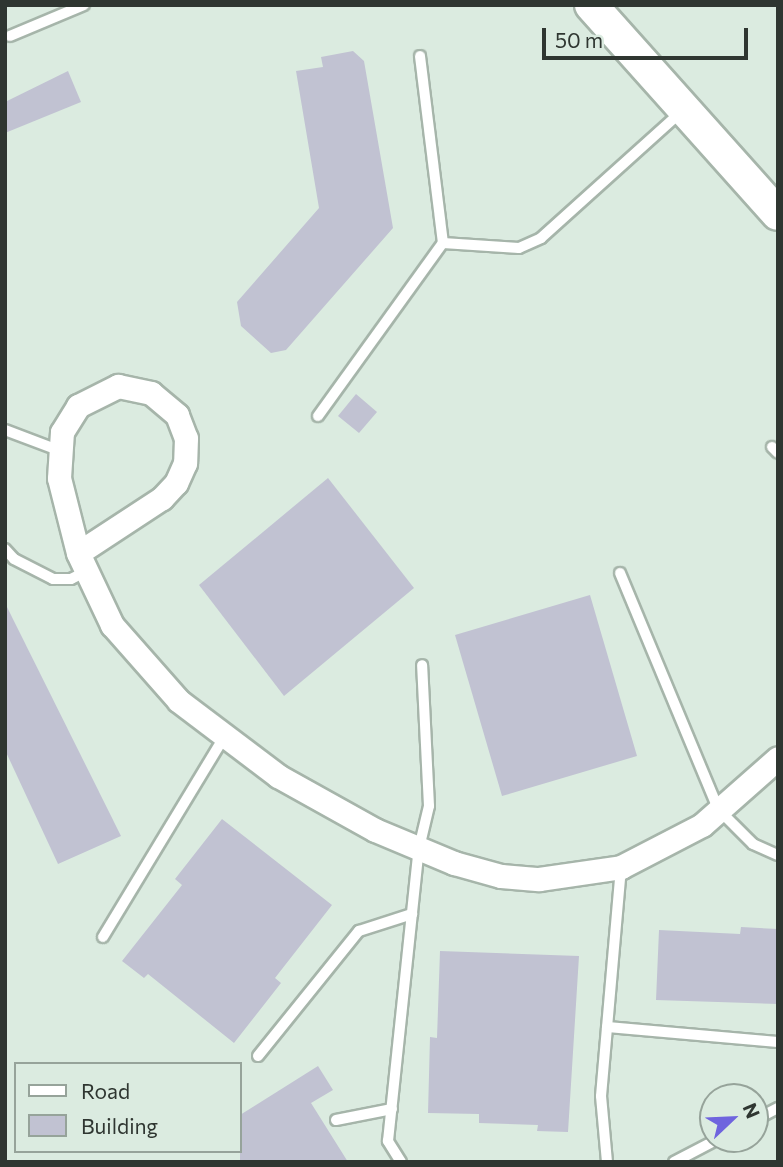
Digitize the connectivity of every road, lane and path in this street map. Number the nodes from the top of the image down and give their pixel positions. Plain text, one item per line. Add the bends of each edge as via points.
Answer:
1 (84, 5) edge
2 (591, 5) edge
3 (10, 36) dead end
4 (420, 56) dead end
5 (684, 109) junction
6 (778, 214) edge
7 (443, 243) junction
8 (318, 416) dead end
9 (5, 430) edge
10 (58, 450) junction
11 (5, 549) edge
12 (81, 562) junction
13 (620, 573) dead end
14 (422, 665) dead end
15 (224, 737) junction
16 (778, 758) edge
17 (718, 809) junction
18 (419, 848) junction
19 (778, 855) edge
20 (621, 867) junction
21 (412, 914) junction
22 (103, 937) dead end
23 (607, 1027) junction
24 (778, 1042) edge
25 (258, 1056) dead end
26 (392, 1109) junction
27 (336, 1120) dead end
28 (699, 1149) edge
29 (608, 1161) edge
30 (401, 1162) edge
31 (674, 1162) edge

1 - 3 lane
2 - 5 main road
4 - 7 lane
5 - 6 main road
5 - 7 lane via 541,238 519,248
7 - 8 lane
9 - 10 lane
10 - 12 street via 63,504
10 - 12 street via 62,432 78,406 118,386 161,399 177,415 186,438 185,463 176,483
11 - 12 lane via 14,559 53,579 71,579
12 - 15 street via 112,625 132,653 179,701
13 - 17 lane
14 - 18 lane via 429,806
15 - 18 street via 278,776 375,830
15 - 22 lane
16 - 17 street
17 - 19 lane via 753,844
17 - 20 street via 664,848
18 - 20 street via 501,876 539,879
18 - 21 lane
20 - 23 lane
21 - 25 lane via 359,931
21 - 26 lane
23 - 24 lane
23 - 29 lane via 601,1096
26 - 27 lane
26 - 30 lane via 388,1141
28 - 31 lane

